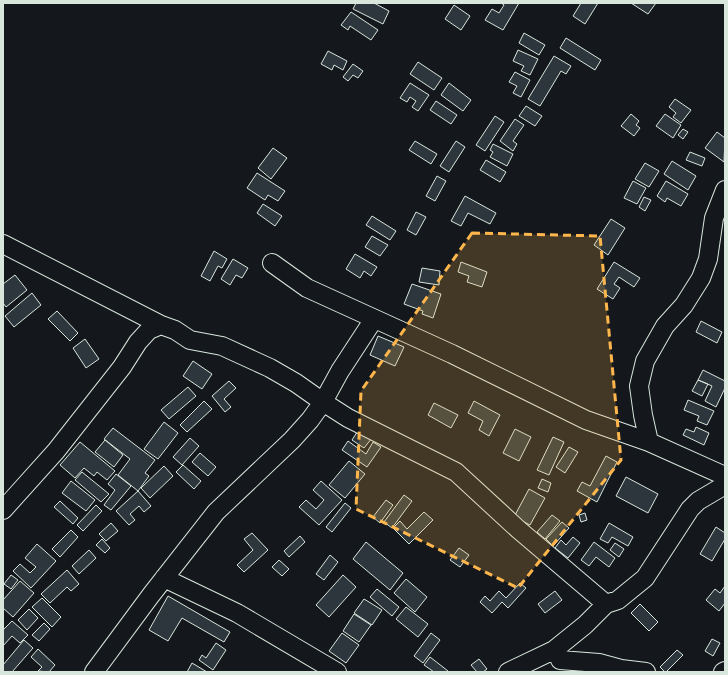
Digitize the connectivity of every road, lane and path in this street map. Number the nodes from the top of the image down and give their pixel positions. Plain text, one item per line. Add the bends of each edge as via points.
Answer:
1 (725, 190) edge
2 (3, 244) edge
3 (272, 263) dead end
4 (374, 319) junction
5 (161, 325) junction
6 (323, 402) junction
7 (649, 442) junction
8 (725, 476) edge
9 (725, 485) edge
10 (3, 510) edge
11 (164, 578) junction
12 (606, 604) junction
13 (560, 661) edge
14 (94, 672) edge
15 (337, 672) edge
16 (508, 672) edge
17 (646, 672) edge

1 - 7 street via 714,218 708,259 701,278 684,305 665,326 644,361 639,386
2 - 5 street
3 - 4 street via 307,288
4 - 6 street
4 - 7 street via 586,420
5 - 6 street via 190,340 222,346 270,368 296,382
5 - 10 street via 149,330 138,342 122,367 56,451
6 - 11 street via 292,440 216,512
6 - 12 street via 348,418 456,472
7 - 8 street
9 - 12 street via 698,501 690,509 645,578 618,600
11 - 14 street
11 - 15 street via 237,614
12 - 13 street via 585,625
13 - 16 street
13 - 17 street via 599,663

